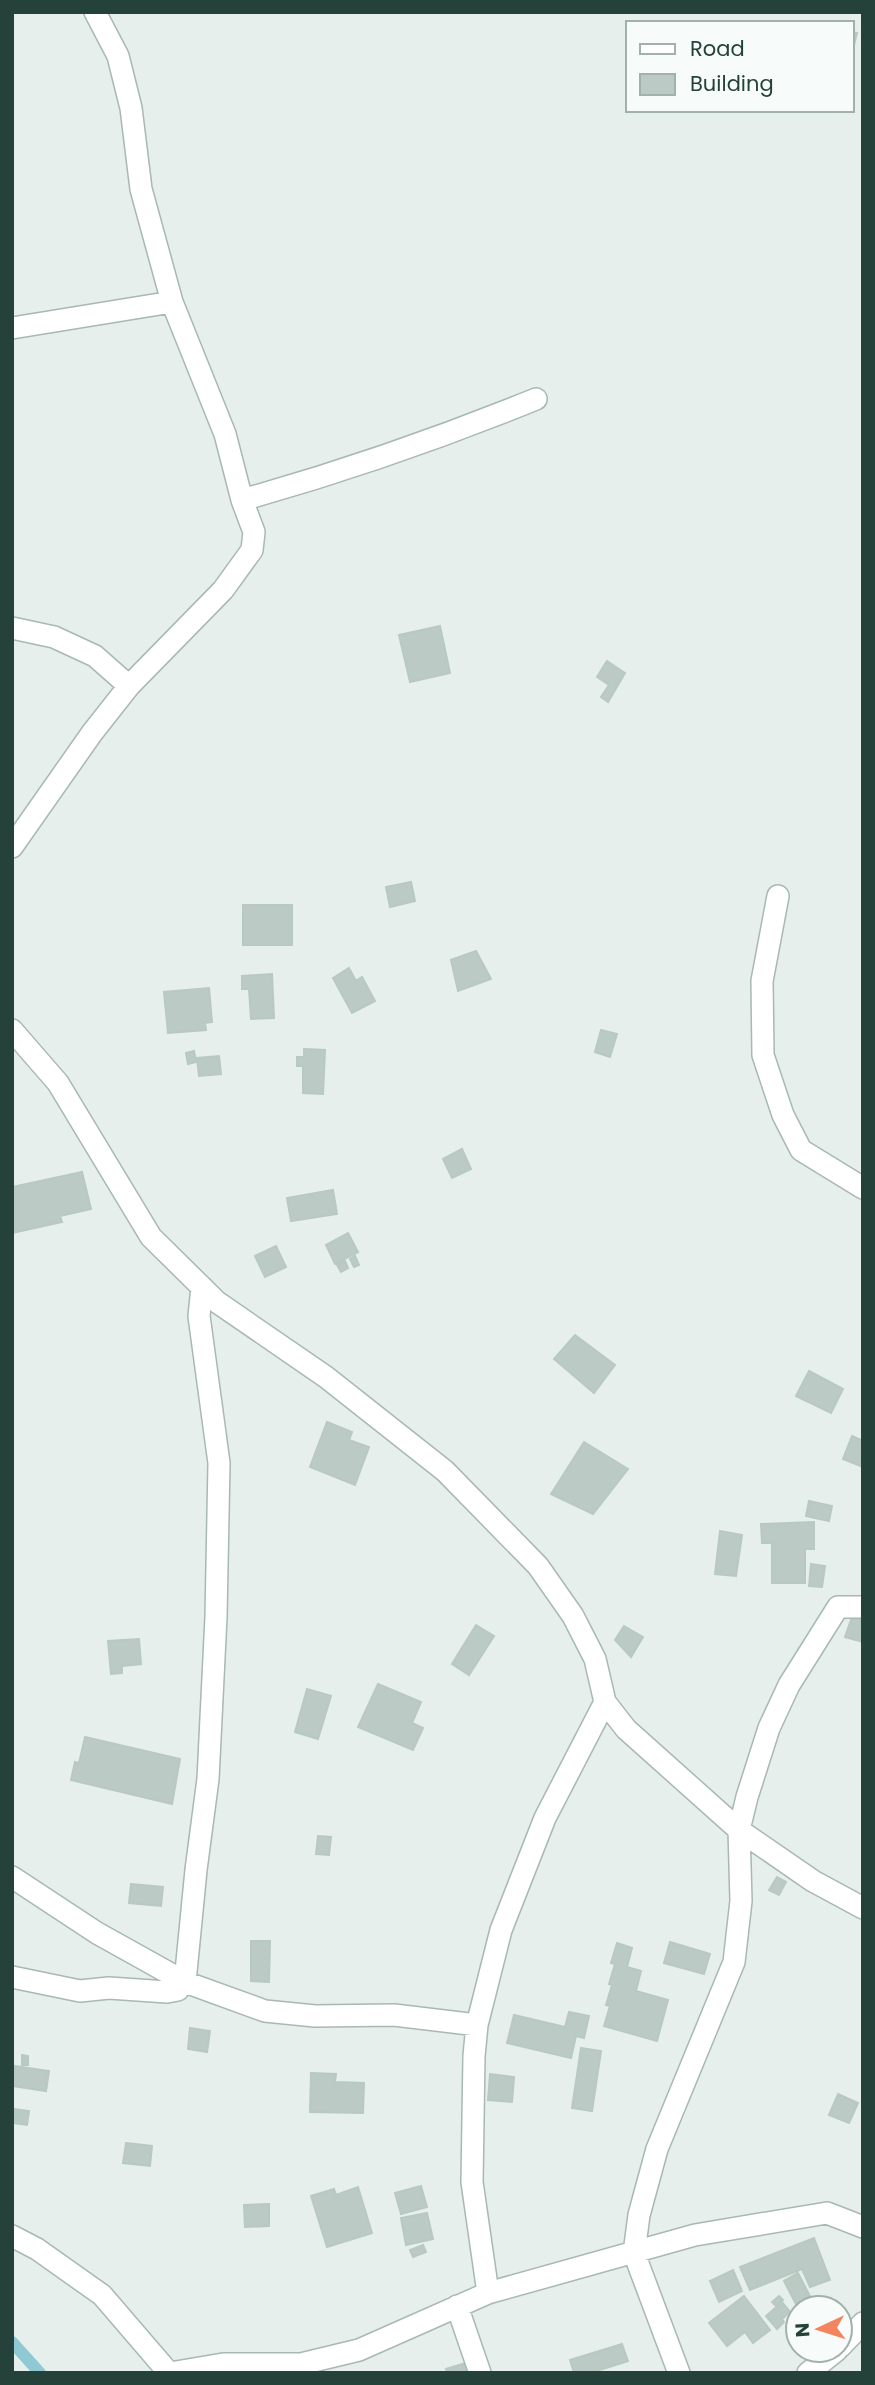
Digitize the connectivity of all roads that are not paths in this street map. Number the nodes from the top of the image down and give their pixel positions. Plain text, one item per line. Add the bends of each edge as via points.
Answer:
1 (95, 12) edge
2 (172, 302) junction
3 (12, 328) edge
4 (536, 398) dead end
5 (242, 500) junction
6 (12, 628) edge
7 (129, 686) junction
8 (12, 847) edge
9 (778, 896) dead end
10 (12, 1030) edge
11 (863, 1188) edge
12 (202, 1287) junction
13 (863, 1606) edge
14 (605, 1702) junction
15 (739, 1830) junction
16 (12, 1877) edge
17 (863, 1908) edge
18 (12, 1977) edge
19 (182, 1980) junction
20 (477, 2025) junction
21 (863, 2227) edge
22 (12, 2236) edge
23 (634, 2253) junction
24 (488, 2293) junction
25 (457, 2306) junction
26 (169, 2373) edge
27 (480, 2373) edge
28 (679, 2373) edge

1 - 2 street via 118,56 131,108 141,189
2 - 3 street
2 - 5 street via 225,434
4 - 5 street via 473,425
5 - 7 street via 254,532 252,551 223,590
6 - 7 street via 54,637 95,656
7 - 8 street
9 - 11 street via 762,981 763,1055 783,1115 801,1150
10 - 12 street via 58,1083 151,1237
12 - 14 street via 326,1377 454,1480 538,1566 573,1616 595,1659
12 - 19 street via 199,1316 219,1463 216,1588 208,1779
13 - 15 street via 838,1607 789,1685 769,1728
14 - 15 street via 626,1729
14 - 20 street via 545,1818 501,1930
15 - 17 street via 813,1881
15 - 23 street via 741,1901 734,1962 657,2149
16 - 19 street via 97,1933
18 - 19 street via 80,1991 167,1992 178,1990
19 - 20 street via 265,2011 394,2015
20 - 24 street via 471,2182
21 - 23 street via 827,2213 695,2235
22 - 26 street via 102,2295
23 - 24 street
23 - 28 street
24 - 25 street
25 - 26 street via 359,2350 300,2364 223,2364
25 - 27 street

